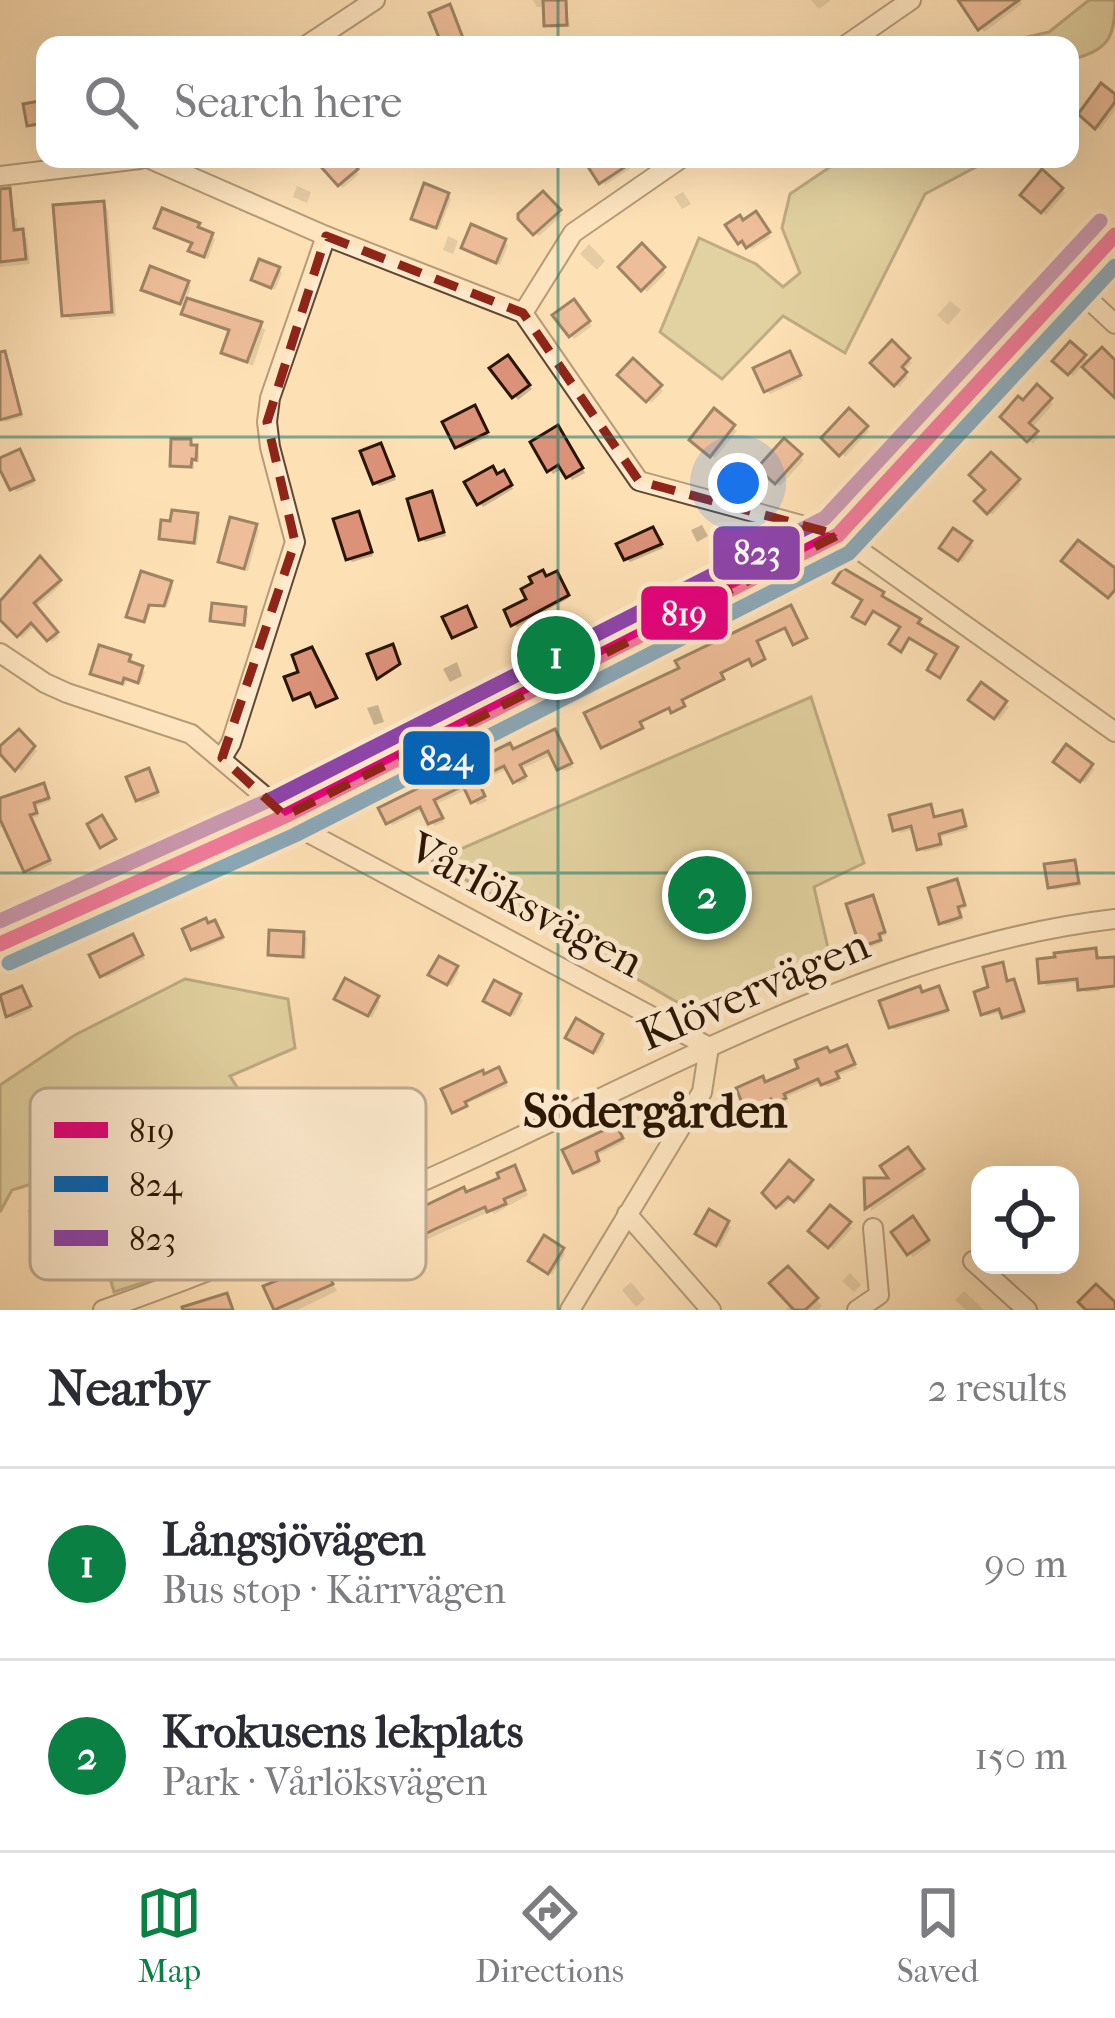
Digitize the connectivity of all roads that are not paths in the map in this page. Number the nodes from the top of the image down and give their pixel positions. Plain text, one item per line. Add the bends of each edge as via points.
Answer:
1 (376, 0) edge
2 (911, 0) edge
3 (322, 36) edge
4 (859, 36) edge
5 (66, 168) edge
6 (171, 168) edge
7 (667, 168) edge
8 (0, 176) edge
9 (1115, 235) edge
10 (326, 236) junction
11 (1071, 283) junction
12 (523, 313) junction
13 (1115, 325) edge
14 (838, 535) junction
15 (0, 653) edge
16 (1115, 732) edge
17 (222, 758) junction
18 (284, 816) junction
19 (1115, 919) edge
20 (0, 944) edge
21 (709, 1047) junction
22 (426, 1180) edge
23 (627, 1214) junction
24 (873, 1228) dead end
25 (986, 1274) edge
26 (188, 1280) edge
27 (103, 1310) edge
28 (570, 1310) edge
29 (711, 1310) edge
30 (857, 1310) edge
31 (1027, 1310) edge

1 - 3 street
2 - 4 street
5 - 8 street
6 - 10 street
7 - 12 street via 573,232
9 - 11 street
10 - 12 street
10 - 17 street via 266,422 295,542
11 - 13 street
11 - 14 street
12 - 14 street via 639,481
14 - 16 street
14 - 18 street
15 - 17 street, Vårlöksvägen via 45,683 190,734
17 - 18 street, Vårlöksvägen
18 - 20 street
18 - 21 street, Vårlöksvägen
19 - 21 street, Klövervägen via 1059,925 920,962
21 - 22 street, Klövervägen
21 - 23 street via 702,1092
23 - 28 street
23 - 29 street
24 - 30 street via 879,1295
25 - 31 street
26 - 27 street, Klövervägen

